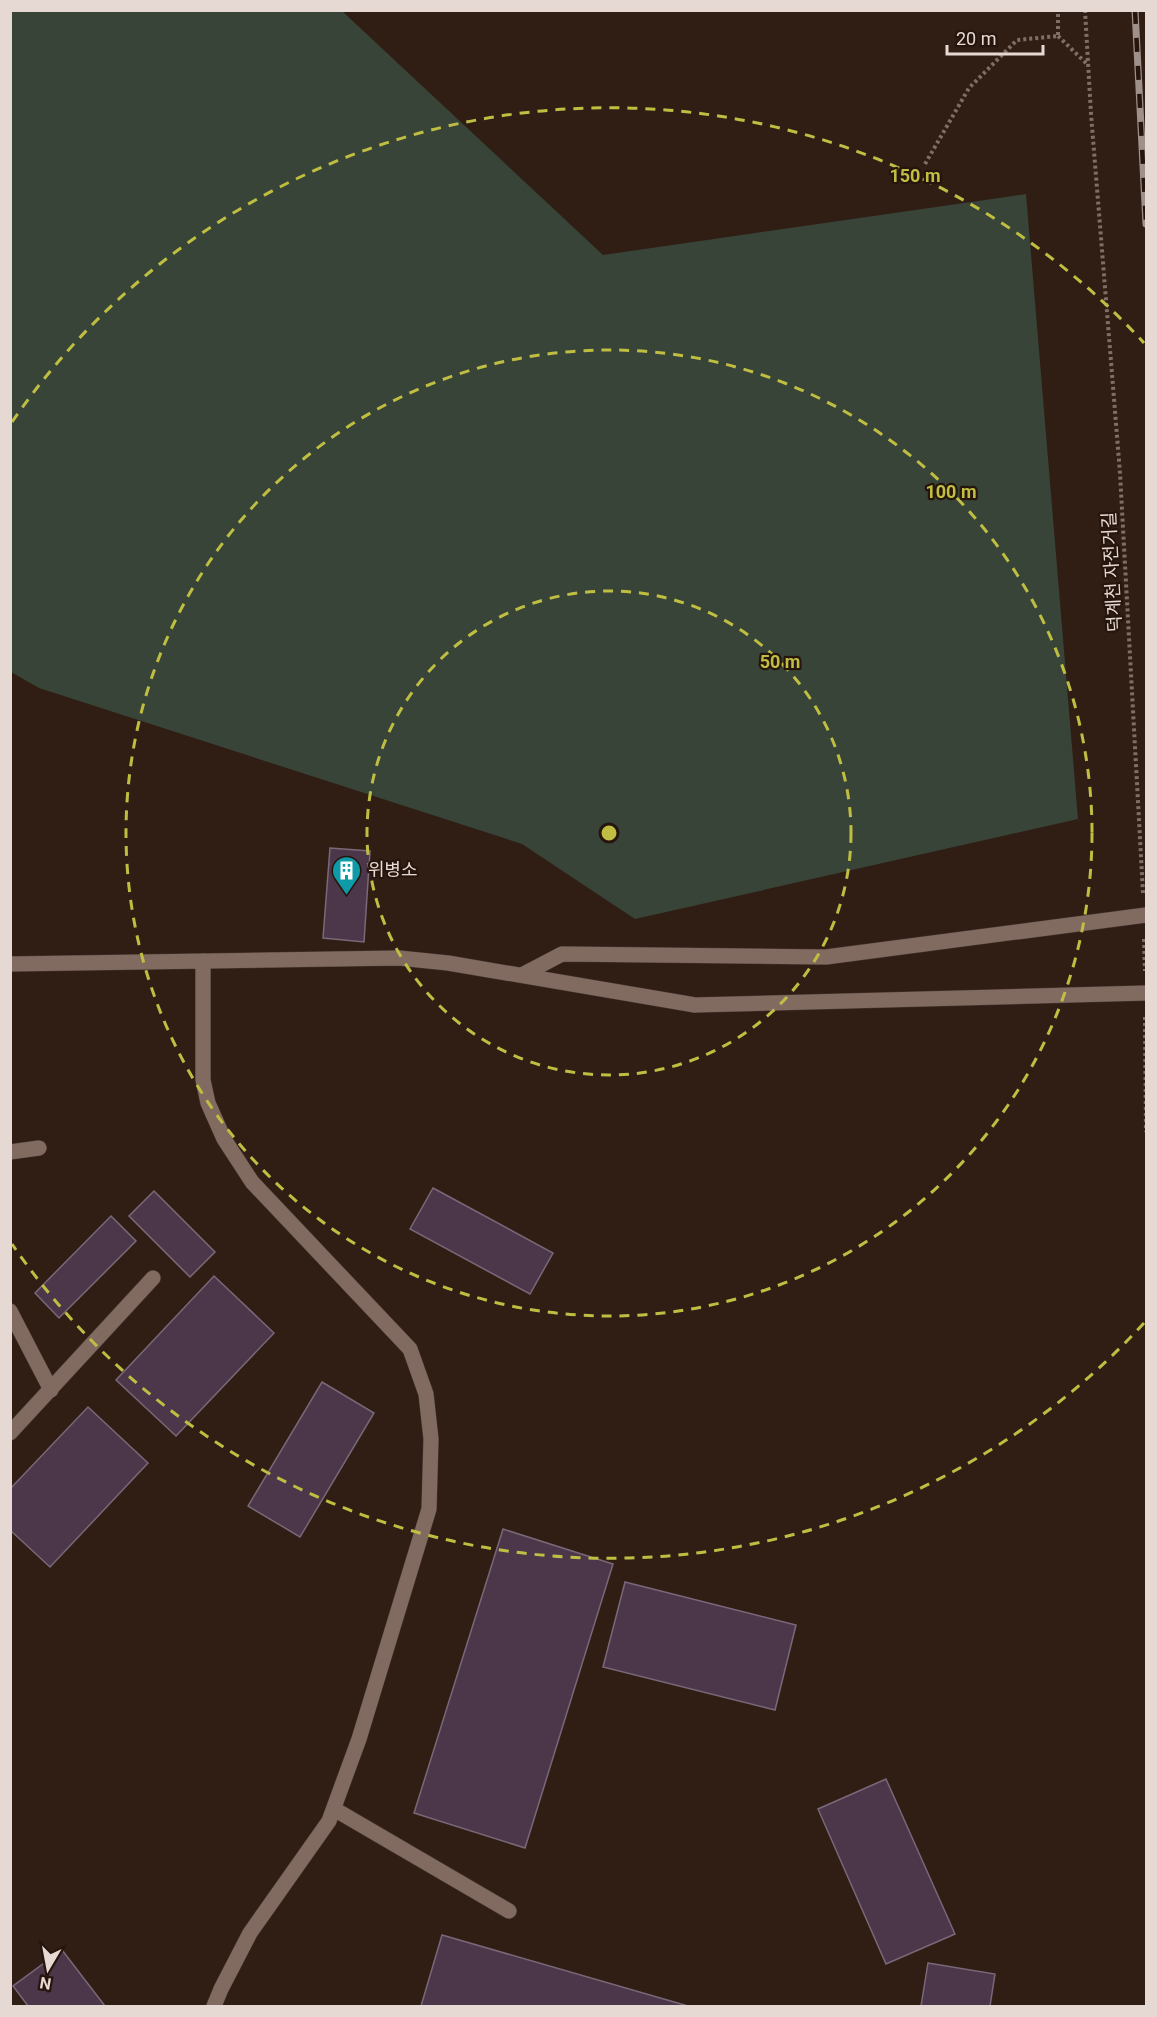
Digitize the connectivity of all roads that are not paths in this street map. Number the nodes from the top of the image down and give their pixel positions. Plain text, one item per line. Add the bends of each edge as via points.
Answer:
1 (1145, 915) edge
2 (203, 961) junction
3 (10, 964) edge
4 (522, 975) junction
5 (1146, 987) edge
6 (39, 1148) dead end
7 (10, 1152) edge
8 (153, 1278) dead end
9 (10, 1311) edge
10 (51, 1390) junction
11 (10, 1433) edge
12 (334, 1809) junction
13 (509, 1911) dead end
14 (214, 2007) edge

1 - 4 lane via 826,957 562,954
2 - 3 lane
2 - 4 lane via 399,958
2 - 12 lane via 203,1080 224,1139 252,1182 411,1349 426,1394 431,1439 429,1509
4 - 5 lane, bridge via 695,1005
6 - 7 lane
8 - 10 lane
9 - 10 lane
10 - 11 lane
12 - 13 lane
12 - 14 lane via 250,1933

